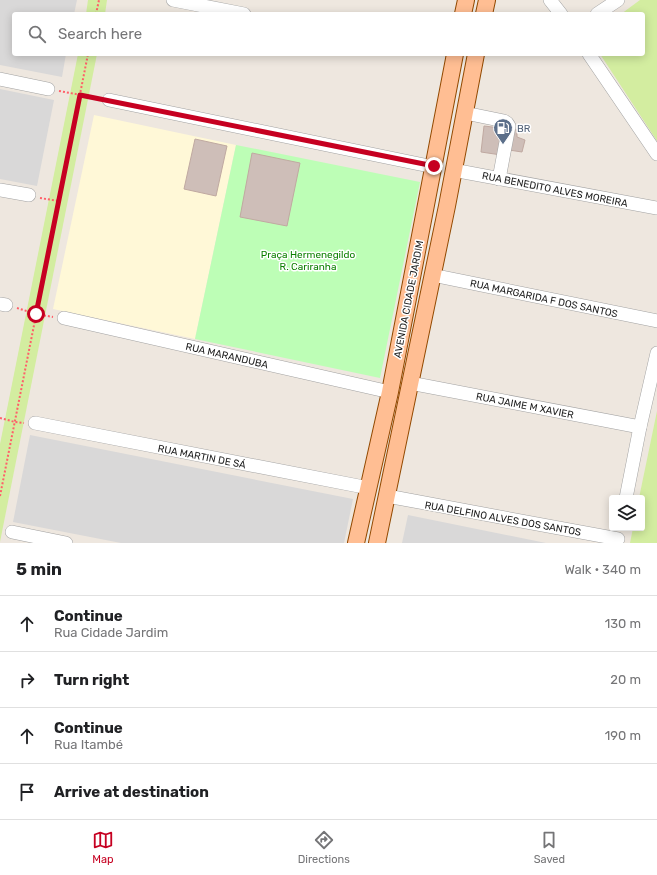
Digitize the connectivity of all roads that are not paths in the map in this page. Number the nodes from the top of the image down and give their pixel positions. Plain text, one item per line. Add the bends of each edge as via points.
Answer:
1 (173, 0) edge
2 (466, 0) edge
3 (487, 0) edge
4 (550, 0) edge
5 (618, 0) edge
6 (234, 12) edge
7 (463, 12) edge
8 (484, 12) edge
9 (559, 12) edge
10 (600, 12) edge
11 (453, 56) edge
12 (476, 56) edge
13 (590, 56) edge
14 (0, 79) edge
15 (48, 89) road end
16 (109, 100) road end
17 (464, 113) junction
18 (657, 154) edge
19 (434, 166) junction
20 (454, 170) junction
21 (499, 179) junction
22 (0, 190) edge
23 (29, 195) road end
24 (427, 202) junction
25 (447, 206) junction
26 (657, 208) edge
27 (432, 275) junction
28 (64, 318) road end
29 (657, 321) edge
30 (657, 353) edge
31 (410, 383) junction
32 (390, 392) junction
33 (35, 424) road end
34 (640, 427) junction
35 (369, 488) junction
36 (627, 495) edge
37 (387, 496) junction
38 (12, 532) dead end
39 (619, 537) edge
40 (66, 543) edge
41 (356, 543) edge
42 (377, 543) edge

1 - 6 street
2 - 7 main road
3 - 8 main road
4 - 9 street
5 - 10 street
11 - 19 main road, AVENIDA CIDADE JARDIM
12 - 17 main road, AVENIDA CIDADE JARDIM
13 - 18 street
14 - 15 street
16 - 19 street
17 - 20 main road, AVENIDA CIDADE JARDIM
17 - 21 street via 504,120 509,126
19 - 24 main road, AVENIDA CIDADE JARDIM
20 - 21 street, RUA BENEDITO ALVES MOREIRA
20 - 25 main road, AVENIDA CIDADE JARDIM
21 - 26 street, RUA BENEDITO ALVES MOREIRA
22 - 23 street
24 - 25 main road
24 - 32 main road, AVENIDA CIDADE JARDIM
25 - 27 main road, AVENIDA CIDADE JARDIM
27 - 29 street, RUA MARGARIDA F DOS SANTOS
27 - 31 main road, AVENIDA CIDADE JARDIM
28 - 32 street, RUA MARANDUBA
30 - 34 street
31 - 34 street, RUA JAIME M XAVIER
31 - 37 main road, AVENIDA CIDADE JARDIM
32 - 35 main road, AVENIDA CIDADE JARDIM
33 - 35 street, RUA MARTIN DE SÁ
34 - 36 street
35 - 41 main road, AVENIDA CIDADE JARDIM
37 - 39 street, RUA DELFINO ALVES DOS SANTOS
37 - 42 main road, AVENIDA CIDADE JARDIM
38 - 40 street

